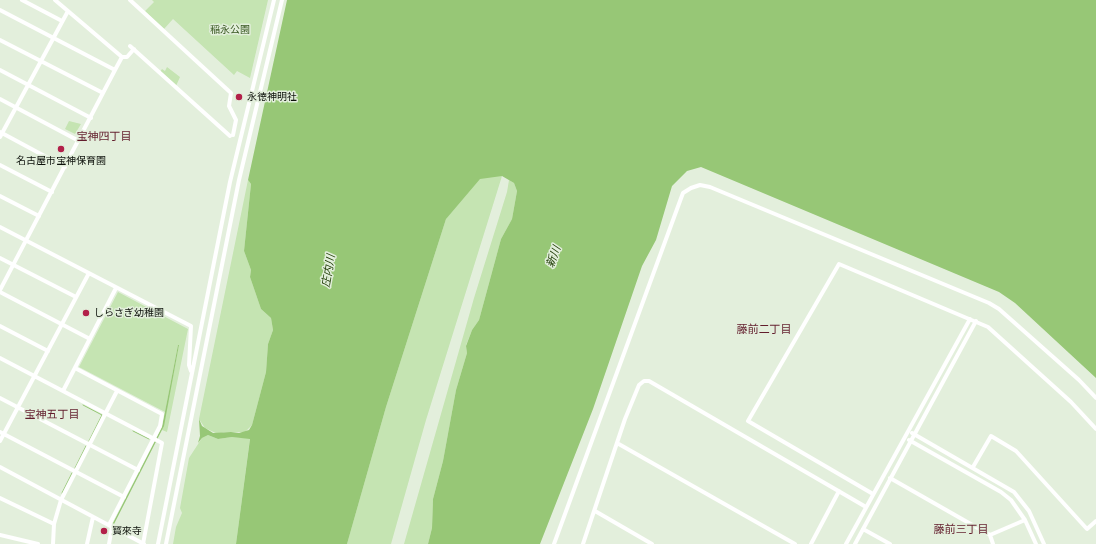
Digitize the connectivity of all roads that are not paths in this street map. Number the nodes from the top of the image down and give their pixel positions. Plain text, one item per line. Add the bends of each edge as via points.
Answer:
1 (22, 0) edge
2 (55, 0) edge
3 (130, 0) edge
4 (274, 0) edge
5 (282, 0) edge
6 (0, 10) edge
7 (68, 11) junction
8 (62, 21) junction
9 (54, 38) junction
10 (0, 40) edge
11 (130, 46) dead end
12 (134, 50) junction
13 (122, 57) junction
14 (42, 61) junction
15 (0, 70) edge
16 (115, 70) junction
17 (29, 85) junction
18 (103, 93) junction
19 (0, 100) edge
20 (16, 108) junction
21 (91, 118) junction
22 (1, 134) edge
23 (79, 141) junction
24 (0, 165) edge
25 (65, 167) junction
26 (52, 192) junction
27 (0, 196) edge
28 (39, 216) junction
29 (0, 227) edge
30 (26, 240) junction
31 (0, 258) edge
32 (13, 265) junction
33 (88, 273) junction
34 (116, 288) junction
35 (0, 291) edge
36 (76, 297) junction
37 (970, 319) junction
38 (976, 322) junction
39 (62, 324) junction
40 (0, 326) edge
41 (90, 339) junction
42 (48, 351) junction
43 (0, 358) edge
44 (75, 368) junction
45 (192, 374) junction
46 (35, 376) junction
47 (63, 391) junction
48 (117, 391) junction
49 (0, 398) edge
50 (1096, 398) edge
51 (17, 407) junction
52 (106, 414) junction
53 (1096, 429) edge
54 (908, 431) junction
55 (2, 433) edge
56 (914, 434) junction
57 (905, 438) junction
58 (0, 440) edge
59 (156, 440) junction
60 (910, 441) junction
61 (617, 443) junction
62 (89, 445) junction
63 (0, 467) edge
64 (973, 467) junction
65 (138, 470) junction
66 (75, 472) junction
67 (890, 478) junction
68 (839, 491) junction
69 (873, 494) junction
70 (124, 497) junction
71 (0, 498) edge
72 (61, 500) junction
73 (866, 507) junction
74 (595, 511) junction
75 (93, 517) junction
76 (1025, 520) junction
77 (1096, 521) edge
78 (54, 524) junction
79 (111, 526) junction
80 (863, 529) junction
81 (0, 535) edge
82 (990, 535) junction
83 (38, 544) edge
84 (53, 544) edge
85 (87, 544) edge
86 (109, 544) edge
87 (144, 544) edge
88 (158, 544) edge
89 (166, 544) edge
90 (554, 544) edge
91 (583, 544) edge
92 (652, 544) edge
93 (795, 544) edge
94 (811, 544) edge
95 (846, 544) edge
96 (854, 544) edge
97 (890, 544) edge
98 (994, 544) edge
99 (1036, 544) edge
100 (1044, 544) edge

1 - 8 street
2 - 7 street
3 - 12 street via 231,93 229,106 236,120 232,136
4 - 45 street via 230,182
5 - 89 street via 238,180
6 - 9 street
7 - 8 street
7 - 13 street
8 - 9 street
9 - 14 street
9 - 16 street
10 - 14 street
11 - 12 street
12 - 13 street via 127,57
13 - 16 street
14 - 17 street
14 - 18 street
15 - 17 street
16 - 18 street
17 - 20 street
17 - 21 street
18 - 21 street
19 - 20 street
20 - 22 street
20 - 23 street
21 - 23 street
22 - 25 street
23 - 25 street
24 - 26 street
25 - 26 street
26 - 28 street
27 - 28 street
28 - 30 street
29 - 30 street
30 - 32 street
30 - 33 street
31 - 32 street
32 - 35 street
32 - 36 street
33 - 34 street
33 - 36 street
34 - 41 street
34 - 45 street via 191,326 189,365
35 - 39 street
36 - 39 street
37 - 38 street
37 - 54 street
37 - 69 street via 839,264 748,421
38 - 53 street via 988,327 1030,364
38 - 56 street
39 - 41 street
39 - 42 street
40 - 42 street
41 - 44 street
42 - 46 street
43 - 46 street
44 - 47 street
44 - 48 street
45 - 88 street
46 - 47 street
46 - 51 street
47 - 52 street
48 - 52 street
48 - 59 street via 162,414
49 - 51 street
50 - 90 street via 999,309 989,303 700,185 691,188 680,201
51 - 55 street
51 - 62 street
52 - 59 street
52 - 62 street
54 - 56 street
54 - 57 street
55 - 58 street
55 - 66 street
56 - 60 street
56 - 64 street
57 - 60 street
57 - 69 street
59 - 65 street
59 - 87 street via 163,445
60 - 67 street
60 - 76 street via 1001,492 1011,500
61 - 68 street via 639,385 644,380 649,381
61 - 74 street
61 - 93 street
62 - 65 street
62 - 66 street
63 - 72 street
64 - 77 street via 991,436 1016,451 1086,529
64 - 100 street via 1014,492 1028,511
65 - 70 street
66 - 70 street
66 - 72 street
67 - 80 street
67 - 82 street
68 - 73 street
68 - 94 street
69 - 73 street
70 - 79 street
71 - 78 street
72 - 75 street
72 - 78 street
73 - 95 street
74 - 91 street
74 - 92 street
75 - 79 street
75 - 85 street
76 - 82 street
76 - 99 street
78 - 84 street
79 - 86 street
79 - 87 street
80 - 96 street
80 - 97 street
81 - 83 street
82 - 98 street

